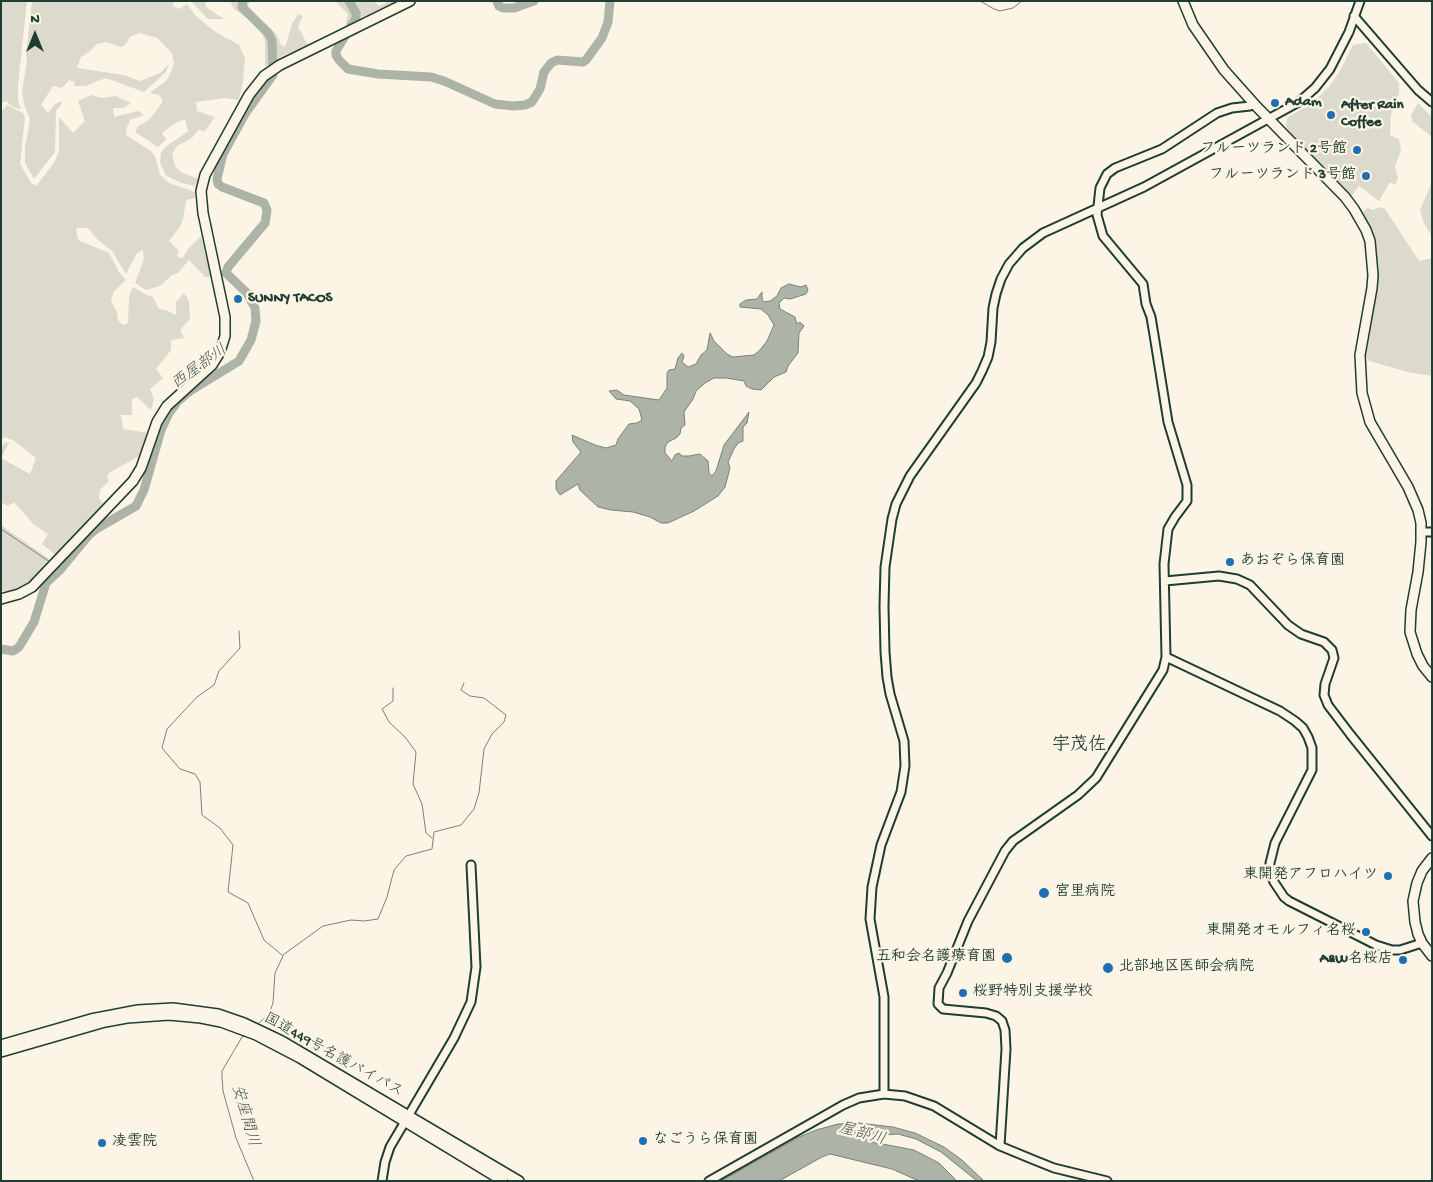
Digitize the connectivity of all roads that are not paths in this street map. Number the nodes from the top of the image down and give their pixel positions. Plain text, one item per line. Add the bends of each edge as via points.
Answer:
1 (410, 1) edge
2 (1183, 1) edge
3 (1360, 1) edge
4 (1354, 16) junction
5 (1432, 102) edge
6 (1250, 106) dead end
7 (1269, 118) junction
8 (1098, 207) junction
9 (1421, 532) junction
10 (1432, 532) edge
11 (1165, 581) junction
12 (1, 599) edge
13 (1166, 656) junction
14 (1432, 677) edge
15 (1432, 836) edge
16 (1432, 858) edge
17 (471, 866) dead end
18 (1422, 943) junction
19 (1432, 956) edge
20 (185, 1013) junction
21 (1, 1045) edge
22 (1, 1052) edge
23 (884, 1094) junction
24 (406, 1118) junction
25 (1000, 1146) junction
26 (382, 1181) edge
27 (503, 1181) edge
28 (519, 1181) edge
29 (709, 1181) edge
30 (1107, 1181) edge

1 - 12 main road via 283,64 261,80 245,102 205,174 201,191 225,317 222,346 212,365 167,406 157,422 141,468 133,481 27,591
2 - 7 main road via 1210,52
3 - 4 street
4 - 5 street
4 - 7 street via 1342,47 1322,80 1298,102
6 - 8 street via 1217,113 1162,149 1114,168 1103,180
7 - 8 street via 1144,187
7 - 9 main road via 1345,198 1366,230 1373,274 1360,355 1362,394 1370,422 1415,502
8 - 11 street via 1098,222 1103,236 1143,284 1168,422 1187,485 1187,501 1168,529
8 - 23 street via 1038,236 1009,264 996,294 991,342 982,371 910,476 892,519 885,576 886,669 904,741 905,766 901,792 881,845 871,902 871,932 884,997
9 - 10 street
9 - 14 main road via 1410,632 1417,654
11 - 13 street
11 - 15 street via 1219,576 1237,579 1250,586 1288,625 1301,634 1324,642 1332,650 1334,658 1325,684 1328,705
13 - 18 street via 1280,711 1303,728 1308,737 1312,748 1312,770 1275,843 1270,863 1274,882 1284,897 1376,945 1400,950
13 - 25 street via 1163,670 1096,778 1004,851 968,921 939,988 938,1004 944,1009 986,1013 1002,1021 1006,1049
16 - 18 main road via 1422,871 1414,892 1415,922
17 - 24 street via 476,968 471,1002 454,1038
18 - 19 main road
20 - 21 main road, 国道449号名護バイパス via 156,1008 116,1013
20 - 22 main road, 国道449号名護バイパス via 105,1022
20 - 24 main road, 国道449号名護バイパス via 281,1044
23 - 25 street via 905,1096 934,1106
23 - 29 street via 859,1098 843,1105
24 - 26 street via 388,1152
24 - 27 main road, 国道449号名護バイパス
24 - 28 main road, 国道449号名護バイパス
25 - 30 street via 1054,1168

